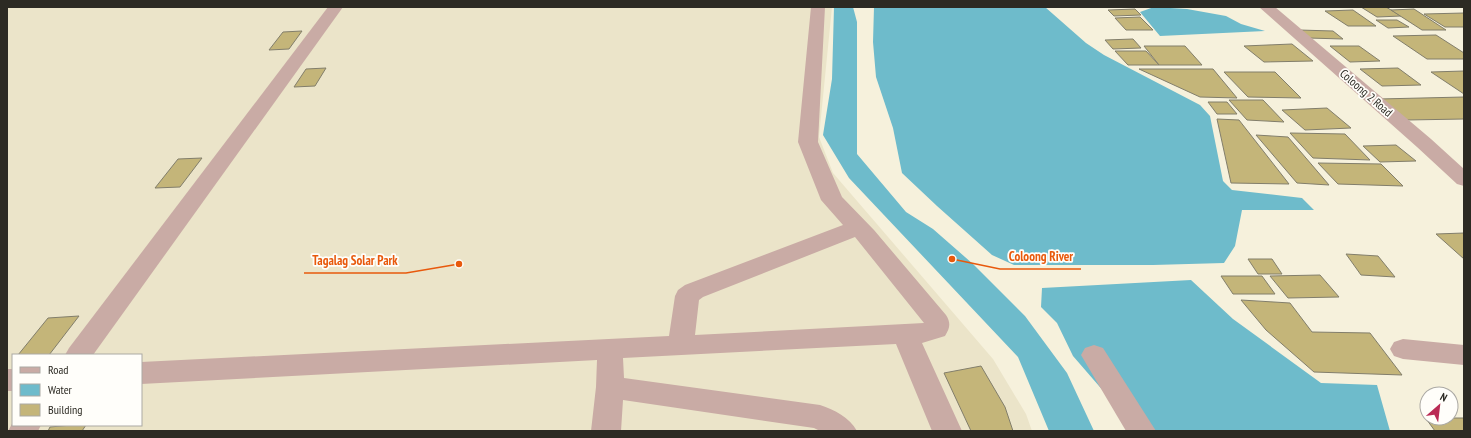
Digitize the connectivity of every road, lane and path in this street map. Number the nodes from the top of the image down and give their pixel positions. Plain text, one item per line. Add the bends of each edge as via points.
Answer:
1 (336, 7) edge
2 (818, 7) edge
3 (1266, 7) edge
4 (1464, 180) edge
5 (858, 227) junction
6 (905, 334) junction
7 (681, 346) junction
8 (1403, 349) dead end
9 (610, 350) junction
10 (79, 354) edge
11 (1094, 355) dead end
12 (1464, 355) edge
13 (142, 373) edge
14 (610, 387) junction
15 (606, 431) edge
16 (842, 431) edge
17 (947, 431) edge
18 (1141, 431) edge

1 - 10 street
2 - 5 street via 808,142 832,200
3 - 4 street, Coloong 2 Road via 1424,142
5 - 6 street via 937,322 936,329 926,333
5 - 7 street via 694,291 687,296
6 - 7 street
6 - 17 street
7 - 9 street
8 - 12 street
9 - 13 street
9 - 14 street
11 - 18 street
14 - 15 street
14 - 16 street via 820,417

